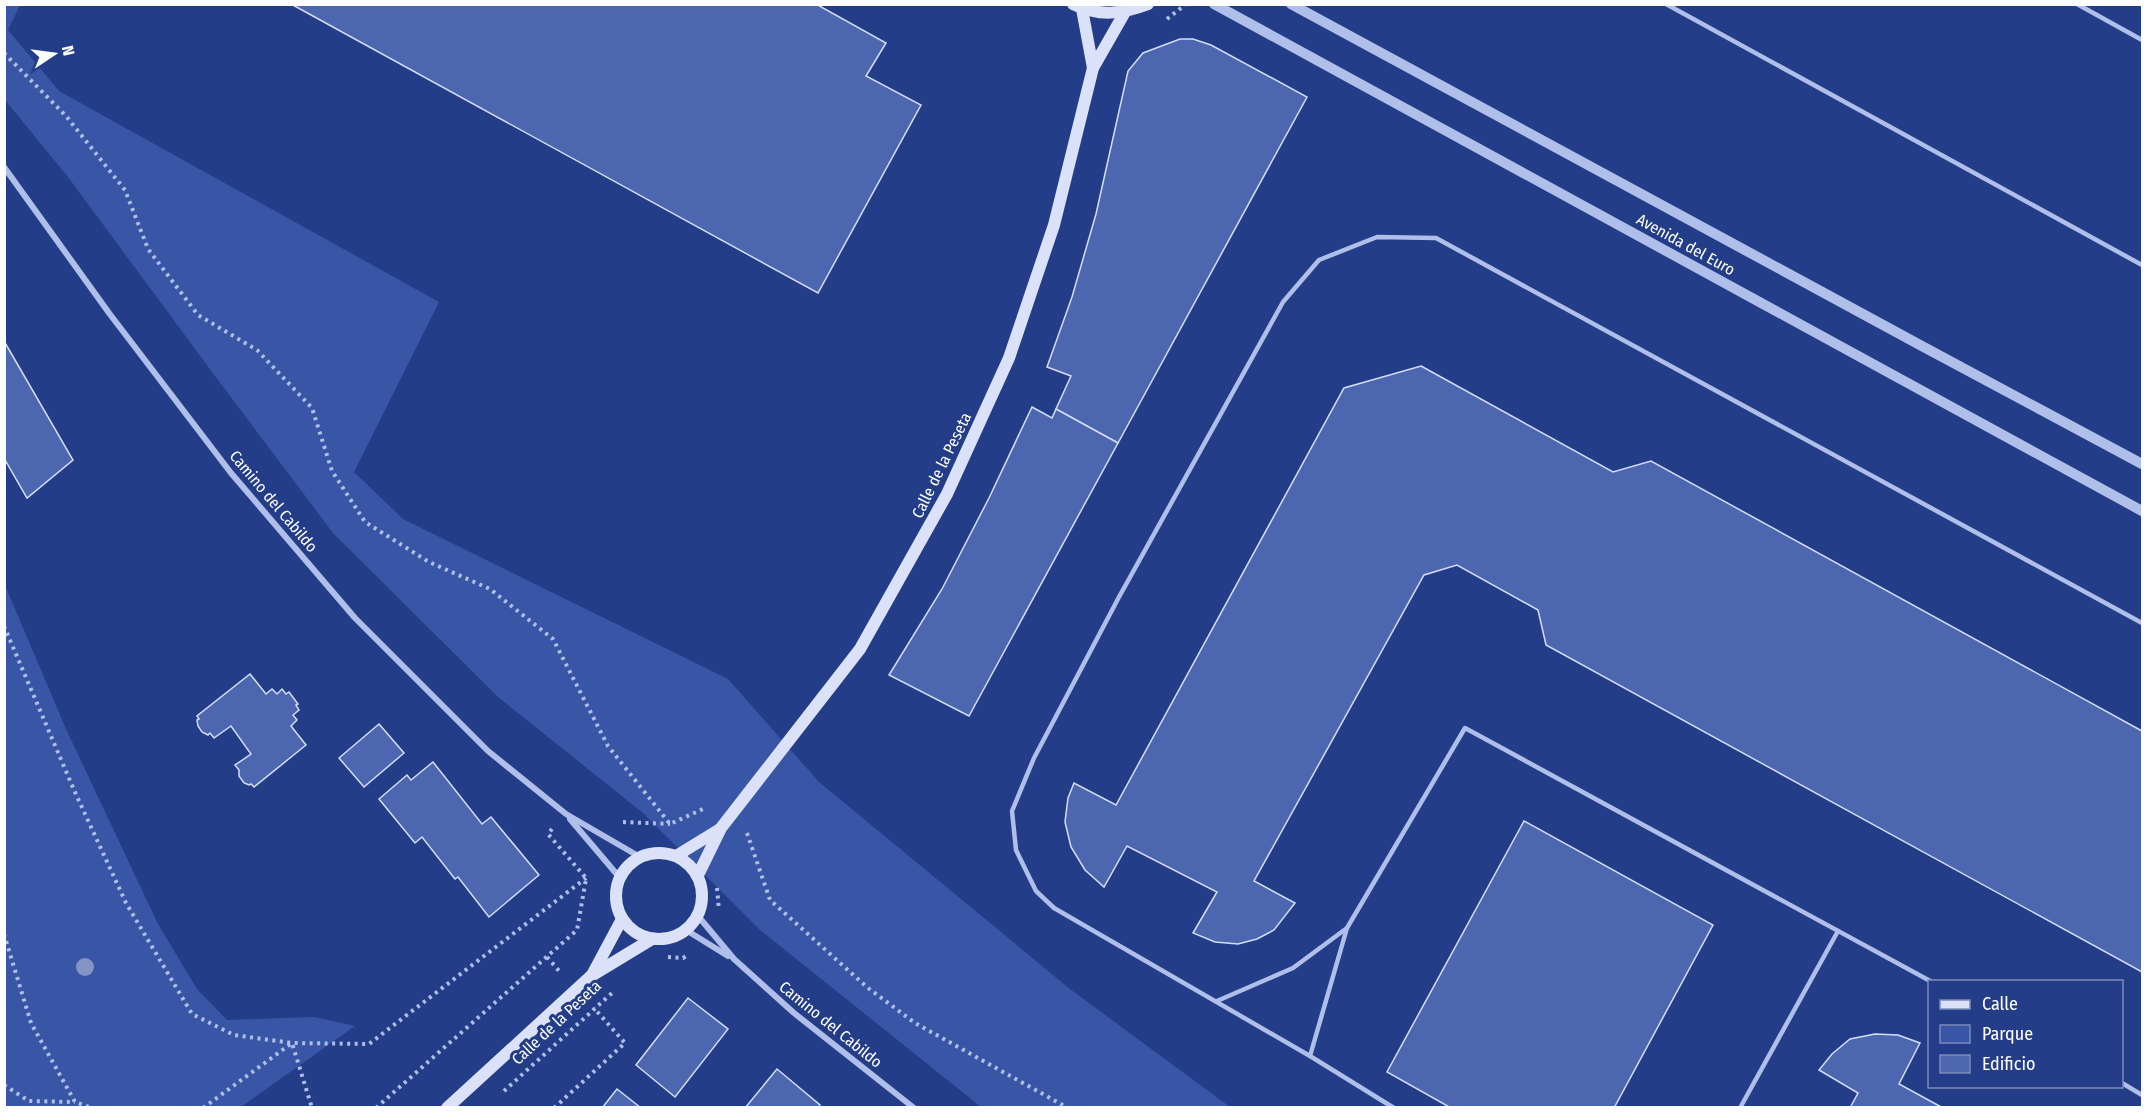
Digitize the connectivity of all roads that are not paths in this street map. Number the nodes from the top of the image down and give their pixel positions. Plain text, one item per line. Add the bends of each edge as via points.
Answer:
1 (1148, 4) edge
2 (1214, 4) edge
3 (1291, 4) edge
4 (1666, 4) edge
5 (2077, 4) edge
6 (1077, 7) edge
7 (1125, 12) junction
8 (2142, 40) edge
9 (1093, 68) junction
10 (4, 167) edge
11 (2142, 265) edge
12 (2142, 464) edge
13 (2142, 511) edge
14 (2142, 623) edge
15 (566, 814) junction
16 (721, 828) junction
17 (676, 856) junction
18 (640, 857) junction
19 (698, 875) junction
20 (620, 878) junction
21 (698, 916) junction
22 (622, 919) junction
23 (1347, 928) junction
24 (686, 930) junction
25 (1838, 931) junction
26 (652, 939) junction
27 (734, 959) junction
28 (591, 976) junction
29 (1930, 980) edge
30 (1217, 1001) junction
31 (1310, 1056) junction
32 (2123, 1084) edge
33 (2142, 1095) edge
34 (447, 1107) edge
35 (914, 1107) edge
36 (1394, 1107) edge
37 (1740, 1107) edge

1 - 7 main road
2 - 13 street, Avenida del Euro
3 - 12 street, Avenida del Euro
4 - 11 lane
5 - 8 lane
6 - 7 main road via 1103,13
6 - 9 main road, Calle de la Peseta
7 - 9 main road, Calle de la Peseta
9 - 16 main road, Calle de la Peseta via 1054,225 1009,358 947,494 860,649
10 - 15 street, Camino del Cabildo via 109,314 231,473 355,618 488,751
14 - 30 lane via 1436,238 1377,237 1319,260 1282,302 1113,608 1034,758 1012,812 1016,850 1042,897 1054,908
15 - 18 street, Camino del Cabildo
15 - 20 street, Camino del Cabildo
16 - 17 main road, Calle de la Peseta
16 - 19 main road, Calle de la Peseta
17 - 18 main road via 652,853
17 - 19 main road
18 - 20 main road
19 - 21 main road via 703,896
20 - 22 main road via 616,892
21 - 24 main road
21 - 27 street, Camino del Cabildo
22 - 26 main road via 640,935
22 - 28 main road, Calle de la Peseta
23 - 25 lane via 1465,729
23 - 30 lane via 1293,968
23 - 31 lane
24 - 26 main road via 676,936
24 - 27 street, Camino del Cabildo
25 - 29 lane
25 - 37 lane
26 - 28 main road, Calle de la Peseta
27 - 35 street, Camino del Cabildo via 794,1013
28 - 34 main road, Calle de la Peseta
30 - 31 lane
31 - 36 lane
32 - 33 lane

